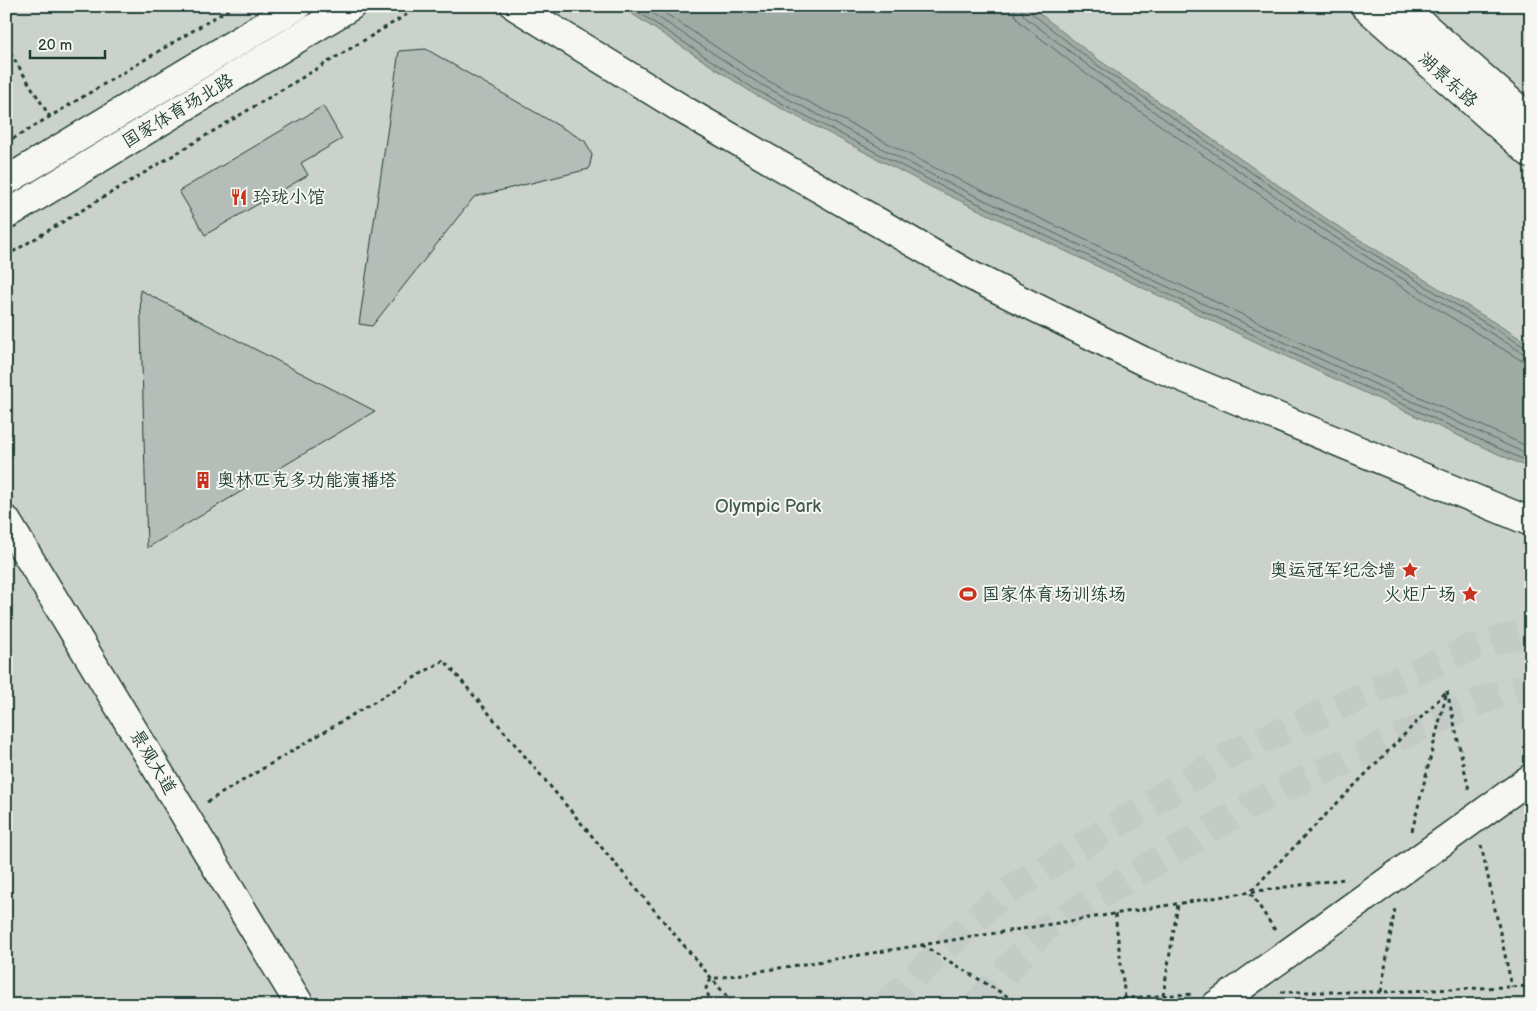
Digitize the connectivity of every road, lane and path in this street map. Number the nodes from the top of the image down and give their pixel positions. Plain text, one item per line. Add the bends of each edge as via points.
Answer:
1 (234, 6) edge
2 (297, 6) edge
3 (351, 6) edge
4 (421, 6) edge
5 (515, 6) edge
6 (1365, 6) edge
7 (1402, 6) edge
8 (6, 46) edge
9 (50, 117) junction
10 (1531, 120) edge
11 (6, 142) edge
12 (1531, 154) edge
13 (6, 181) edge
14 (6, 215) edge
15 (6, 256) edge
16 (6, 520) edge
17 (1531, 522) edge
18 (1447, 691) dead end
19 (1531, 778) edge
20 (185, 815) junction
21 (1345, 879) dead end
22 (1250, 892) junction
23 (1178, 904) junction
24 (1115, 914) junction
25 (922, 944) junction
26 (1290, 951) junction
27 (711, 979) junction
28 (1163, 996) dead end
29 (1125, 998) dead end
30 (300, 1005) edge
31 (711, 1005) edge
32 (734, 1005) edge
33 (1021, 1005) edge
34 (1216, 1005) edge

1 - 9 path
2 - 13 street, 国家体育场北路
3 - 14 street, 国家体育场北路
4 - 15 path
5 - 17 street via 682,109 966,274 1143,361
6 - 12 street, 湖景东路
7 - 10 street, 湖景东路
8 - 9 path
9 - 11 path
16 - 20 street, 景观大道
18 - 22 path
19 - 26 street
20 - 27 path via 444,660
20 - 30 street, 景观大道
21 - 22 path
22 - 23 path
22 - 26 path
23 - 24 path
23 - 28 path
24 - 25 path
24 - 29 path
25 - 27 path
25 - 33 path
26 - 34 street
27 - 31 path via 706,988
27 - 32 path

